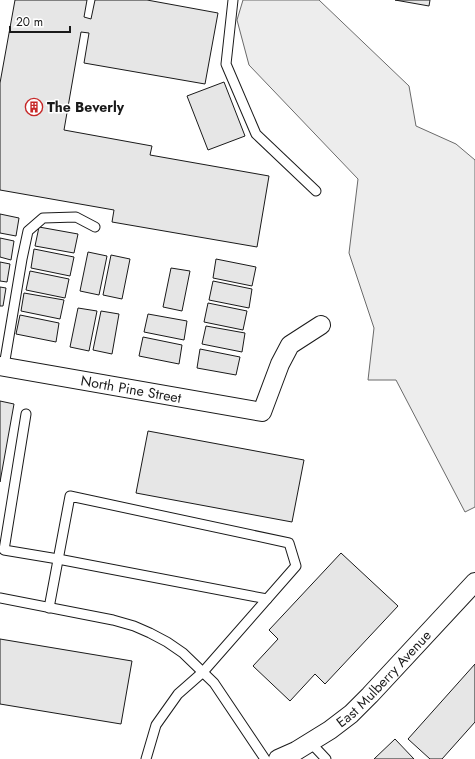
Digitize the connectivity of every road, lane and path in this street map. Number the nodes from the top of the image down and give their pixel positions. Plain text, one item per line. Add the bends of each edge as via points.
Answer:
1 (233, 0) edge
2 (316, 191) dead end
3 (94, 227) dead end
4 (321, 326) dead end
5 (2, 366) edge
6 (26, 414) dead end
7 (58, 559) junction
8 (475, 582) edge
9 (0, 598) edge
10 (267, 600) junction
11 (49, 608) junction
12 (203, 672) junction
13 (310, 742) junction
14 (146, 759) edge
15 (265, 759) edge
16 (278, 759) edge
17 (326, 759) edge

1 - 2 lane via 226,64 256,134
3 - 5 lane via 76,217 43,218 28,231
4 - 5 street, North Pine Street via 290,345 262,412
6 - 7 lane via 4,550
7 - 10 lane
7 - 10 lane via 70,496 289,543 296,566
7 - 11 lane
8 - 13 street, East Mulberry Avenue via 351,714
9 - 11 lane
10 - 12 lane
11 - 12 lane via 113,620 144,630 183,653
12 - 14 lane via 178,694 156,725
12 - 15 lane via 214,683
13 - 16 street, East Mulberry Avenue
13 - 17 lane

